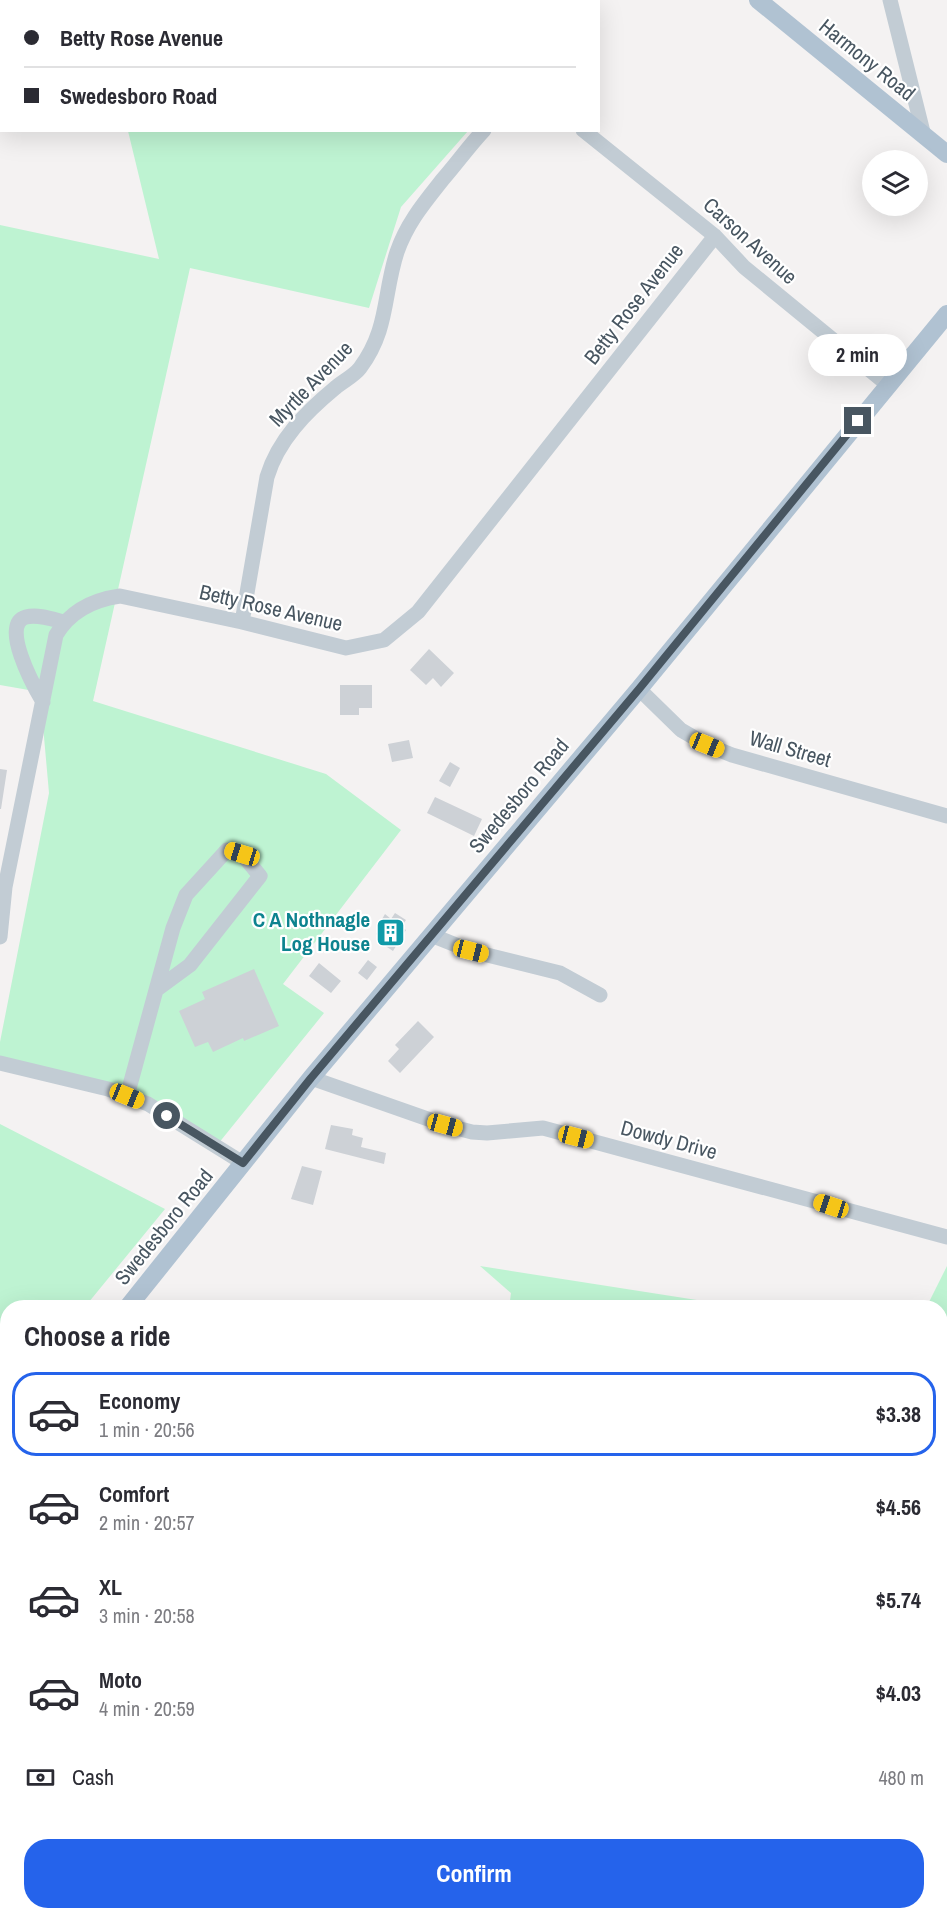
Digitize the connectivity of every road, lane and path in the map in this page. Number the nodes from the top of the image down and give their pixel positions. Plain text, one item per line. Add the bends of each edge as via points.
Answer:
1 (758, 0) edge
2 (890, 0) edge
3 (482, 132) edge
4 (585, 132) edge
5 (924, 136) junction
6 (947, 154) edge
7 (715, 236) junction
8 (947, 314) edge
9 (888, 385) junction
10 (64, 622) junction
11 (242, 622) junction
12 (639, 689) junction
13 (43, 702) junction
14 (947, 816) edge
15 (432, 935) junction
16 (0, 938) edge
17 (156, 990) junction
18 (600, 995) dead end
19 (0, 1063) edge
20 (311, 1078) junction
21 (127, 1096) junction
22 (243, 1163) junction
23 (947, 1237) edge
24 (133, 1300) edge

1 - 5 main road, Harmony Road
2 - 5 street
3 - 11 street, Myrtle Avenue via 415,213 398,252 383,321 366,360 358,372 335,388 294,428 271,463
4 - 7 street, Carson Avenue
5 - 6 main road, Harmony Road
7 - 9 street, Carson Avenue via 744,267
7 - 11 street, Betty Rose Avenue via 418,612 384,640 345,648
8 - 9 main road, Swedesboro Road
9 - 12 main road, Swedesboro Road
10 - 11 street, Betty Rose Avenue via 81,608 120,596
10 - 13 street via 56,635
10 - 13 street via 25,617 14,624 10,635
12 - 14 street, Wall Street via 681,730 707,745
12 - 15 main road, Swedesboro Road
13 - 16 street via 4,887
15 - 18 street via 471,951 560,973
15 - 20 main road, Swedesboro Road
17 - 17 street via 186,895 227,850 242,854 260,876 190,965
17 - 21 street
19 - 21 street
20 - 22 main road, Swedesboro Road
20 - 23 street, Dowdy Drive via 459,1129 487,1133 543,1128
21 - 22 street via 148,1104
22 - 24 main road, Swedesboro Road

